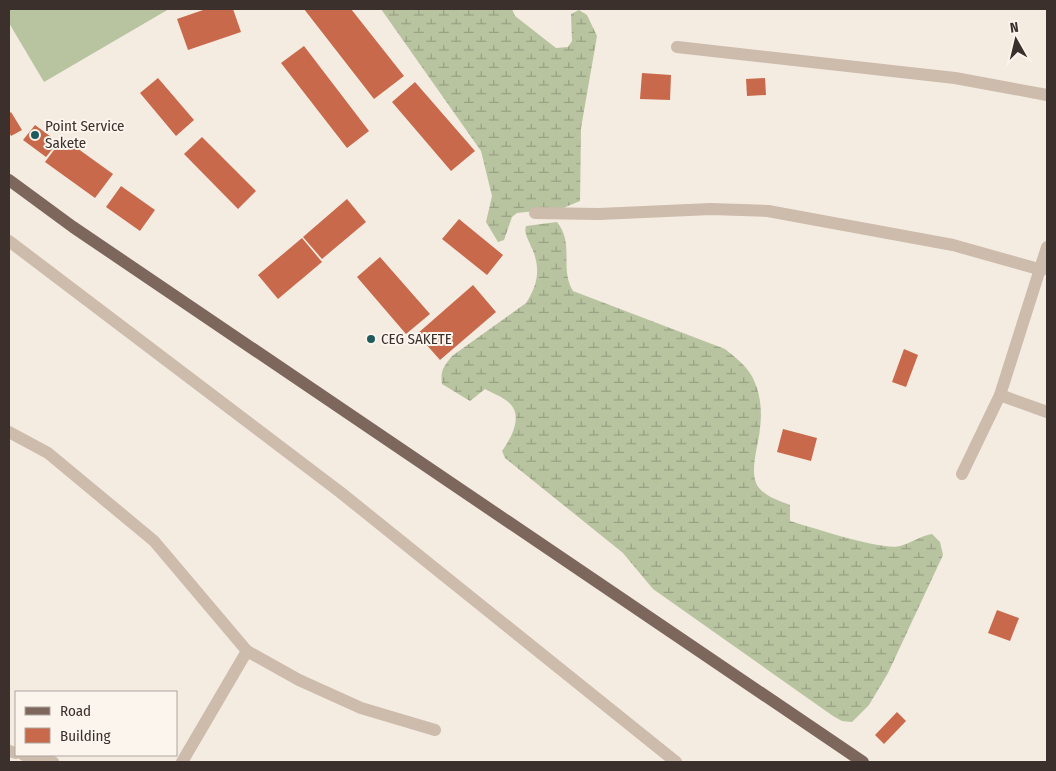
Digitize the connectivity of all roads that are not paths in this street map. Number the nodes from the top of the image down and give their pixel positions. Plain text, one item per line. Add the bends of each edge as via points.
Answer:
1 (677, 47) dead end
2 (1047, 95) edge
3 (9, 180) edge
4 (535, 213) dead end
5 (9, 241) edge
6 (1047, 249) edge
7 (1042, 270) junction
8 (1000, 395) junction
9 (1047, 412) edge
10 (9, 432) edge
11 (962, 474) dead end
12 (247, 651) junction
13 (435, 730) dead end
14 (28, 756) edge
15 (53, 762) edge
16 (182, 762) edge
17 (676, 762) edge
18 (863, 762) edge

1 - 2 street via 955,78
3 - 18 main road via 73,227
4 - 7 street via 768,211 953,245
5 - 17 street via 348,498
6 - 7 street
7 - 8 street
8 - 9 street
8 - 11 street
10 - 12 street via 48,453 154,541
12 - 13 street via 298,680 361,708
12 - 16 street
14 - 15 street

